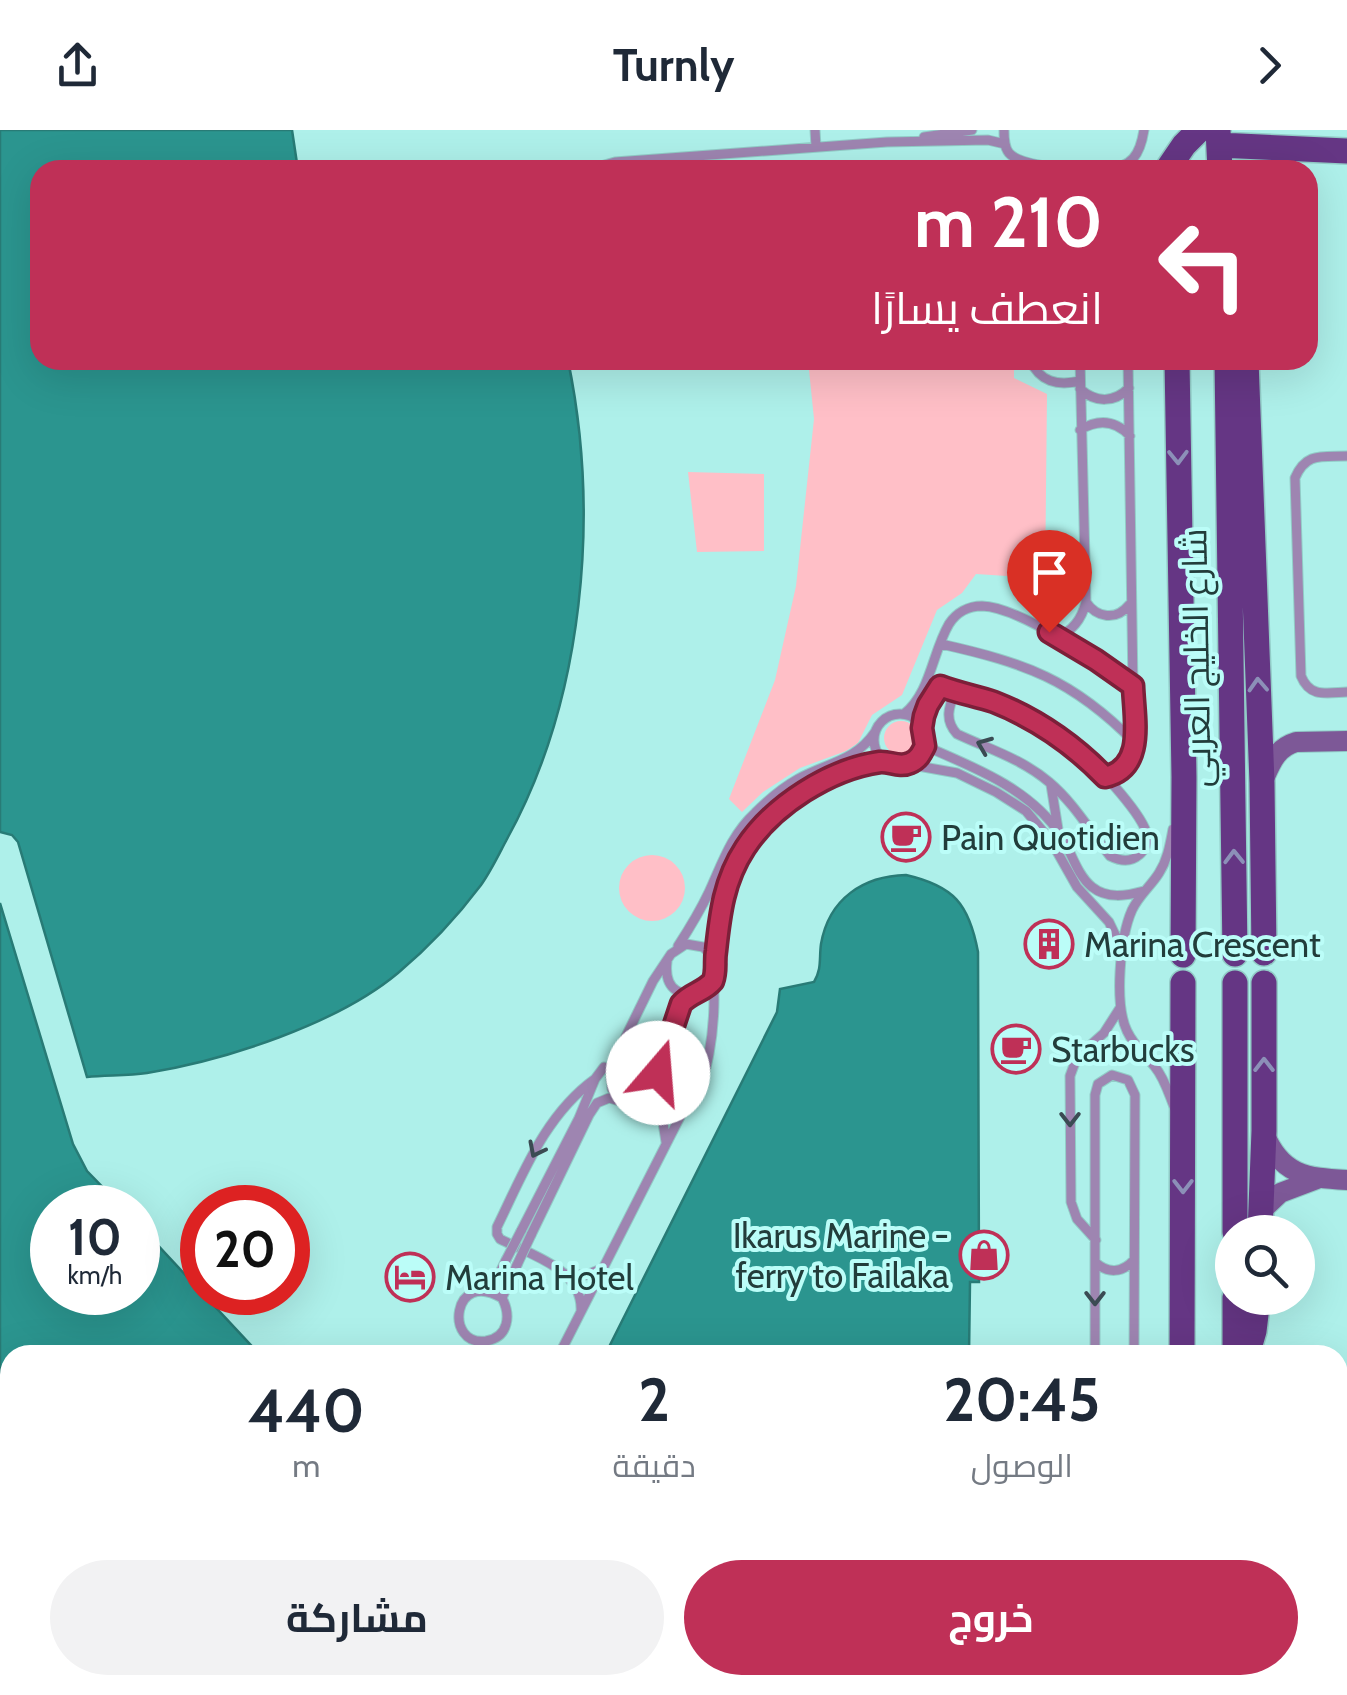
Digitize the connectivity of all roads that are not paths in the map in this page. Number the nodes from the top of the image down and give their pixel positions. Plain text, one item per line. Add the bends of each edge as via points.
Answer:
1 (814, 130) edge
2 (972, 130) edge
3 (1144, 130) edge
4 (1169, 130) edge
5 (927, 133) edge
6 (1002, 134) edge
7 (1212, 141) edge
8 (887, 142) junction
9 (816, 147) junction
10 (1347, 151) edge
11 (642, 160) edge
12 (1019, 160) edge
13 (1129, 160) edge
14 (1164, 160) edge
15 (1170, 160) edge
16 (1347, 163) edge
17 (1318, 167) edge
18 (1036, 370) edge
19 (1080, 370) edge
20 (1128, 370) edge
21 (1176, 370) edge
22 (1232, 370) edge
23 (1233, 370) edge
24 (1080, 385) junction
25 (1128, 388) junction
26 (1080, 430) junction
27 (1130, 436) junction
28 (1347, 456) edge
29 (1228, 458) junction
30 (1252, 573) junction
31 (1086, 602) junction
32 (1130, 604) junction
33 (1057, 637) junction
34 (941, 644) junction
35 (928, 678) junction
36 (940, 686) junction
37 (1133, 686) junction
38 (955, 691) junction
39 (1347, 692) edge
40 (904, 714) junction
41 (922, 728) junction
42 (875, 732) junction
43 (1347, 741) edge
44 (1134, 742) junction
45 (925, 746) junction
46 (885, 761) junction
47 (907, 764) junction
48 (1105, 777) junction
49 (1184, 777) junction
50 (1050, 783) junction
51 (1262, 783) junction
52 (1059, 832) junction
53 (1144, 891) junction
54 (1121, 947) junction
55 (678, 948) junction
56 (1235, 954) dead end
57 (1264, 954) dead end
58 (1183, 955) dead end
59 (714, 960) junction
60 (667, 962) junction
61 (713, 981) junction
62 (1183, 983) dead end
63 (1235, 983) dead end
64 (1264, 983) dead end
65 (693, 994) junction
66 (1122, 1006) junction
67 (610, 1068) junction
68 (595, 1079) junction
69 (626, 1102) junction
70 (684, 1109) junction
71 (651, 1112) junction
72 (1184, 1128) junction
73 (1264, 1132) junction
74 (666, 1145) junction
75 (1316, 1178) junction
76 (1347, 1180) edge
77 (1235, 1215) edge
78 (1260, 1215) edge
79 (1265, 1215) edge
80 (526, 1233) junction
81 (1096, 1240) junction
82 (1134, 1260) junction
83 (512, 1262) junction
84 (1095, 1262) junction
85 (601, 1269) junction
86 (565, 1273) junction
87 (490, 1292) junction
88 (502, 1298) junction
89 (581, 1311) junction
90 (1235, 1315) edge
91 (1256, 1315) edge
92 (564, 1345) edge
93 (1095, 1345) edge
94 (1134, 1345) edge
95 (1182, 1345) edge
96 (1235, 1345) edge
97 (1250, 1345) edge

1 - 9 lane
2 - 5 lane
3 - 13 lane
4 - 14 main road
5 - 8 lane
6 - 8 lane via 988,140
6 - 12 lane
7 - 10 main road
7 - 15 main road via 1184,145
8 - 9 lane
9 - 11 lane
16 - 17 main road
18 - 24 lane via 1050,382
19 - 24 lane
20 - 25 lane
21 -> 49 main road, شارع الخليج العربي
22 - 29 main road, شارع الخليج العربي
23 - 30 main road
24 - 25 lane via 1093,398 1108,400
24 - 26 lane
25 - 27 lane
26 - 27 lane via 1110,423
26 - 31 lane
27 - 32 lane
28 - 39 lane via 1306,460 1295,478 1301,676 1312,691
29 - 30 main road
56 -> 29 main road, شارع الخليج العربي
51 -> 30 main road
31 - 32 lane via 1108,616
31 - 33 lane via 1076,624
32 - 37 lane
33 - 34 lane via 980,606 955,617
33 - 37 lane
34 - 35 lane
34 - 44 lane via 1044,674
35 - 36 lane
35 - 40 lane
36 - 38 lane
36 - 41 lane
37 - 44 lane
38 - 48 lane via 1034,721
50 -> 38 lane via 957,734 948,714
40 - 41 lane
40 - 42 lane via 884,720
41 - 45 lane
42 - 46 lane
42 - 55 lane via 852,756 795,780 752,816 726,852
43 - 51 street via 1288,744
44 - 48 lane via 1130,762
45 - 47 lane
45 - 52 lane via 1021,794
46 - 47 lane
46 - 59 lane via 803,792 753,836 724,891
47 - 54 lane via 957,773 1026,811 1077,888 1110,922
48 - 50 lane via 1146,834 1141,854 1130,860 1110,856
49 - 53 lane via 1167,858
49 - 58 main road, شارع الخليج العربي
50 - 52 lane
51 - 57 main road
52 - 53 lane via 1096,890 1124,896
53 - 54 lane
54 - 66 lane
55 - 59 lane via 703,947
55 - 60 lane
59 - 61 lane
60 - 65 lane via 672,985
60 - 67 lane
61 - 65 lane
61 - 70 lane via 710,1056
62 - 72 main road
63 - 77 main road
73 -> 64 main road
65 - 69 lane via 681,1004 658,1073 642,1096
66 - 72 lane via 1125,1026 1162,1077
66 -> 81 lane via 1077,1057 1070,1076 1070,1202
67 - 68 lane
67 - 69 lane via 612,1089
68 - 80 lane
68 -> 86 lane via 573,1094 543,1134 497,1227 500,1239
69 - 71 lane
69 - 80 lane via 609,1098 597,1104
70 - 71 lane
70 - 74 lane
71 - 74 lane via 663,1123
72 -> 95 main road
73 - 75 street via 1283,1164
73 - 78 main road
74 - 85 lane
75 - 76 street
75 - 79 street via 1280,1193
80 - 83 lane, bridge
81 - 82 lane via 1095,1094 1102,1080 1118,1076 1135,1095
81 - 84 lane
82 - 84 lane via 1118,1270
82 - 94 lane
83 - 87 lane
83 - 88 lane
84 -> 93 lane
85 - 86 lane
85 - 89 lane
86 - 89 lane via 576,1283
87 - 88 lane
87 - 88 lane via 466,1297 459,1308 458,1322 476,1340 489,1341 508,1324
89 - 92 lane
90 - 96 main road
91 - 97 main road

